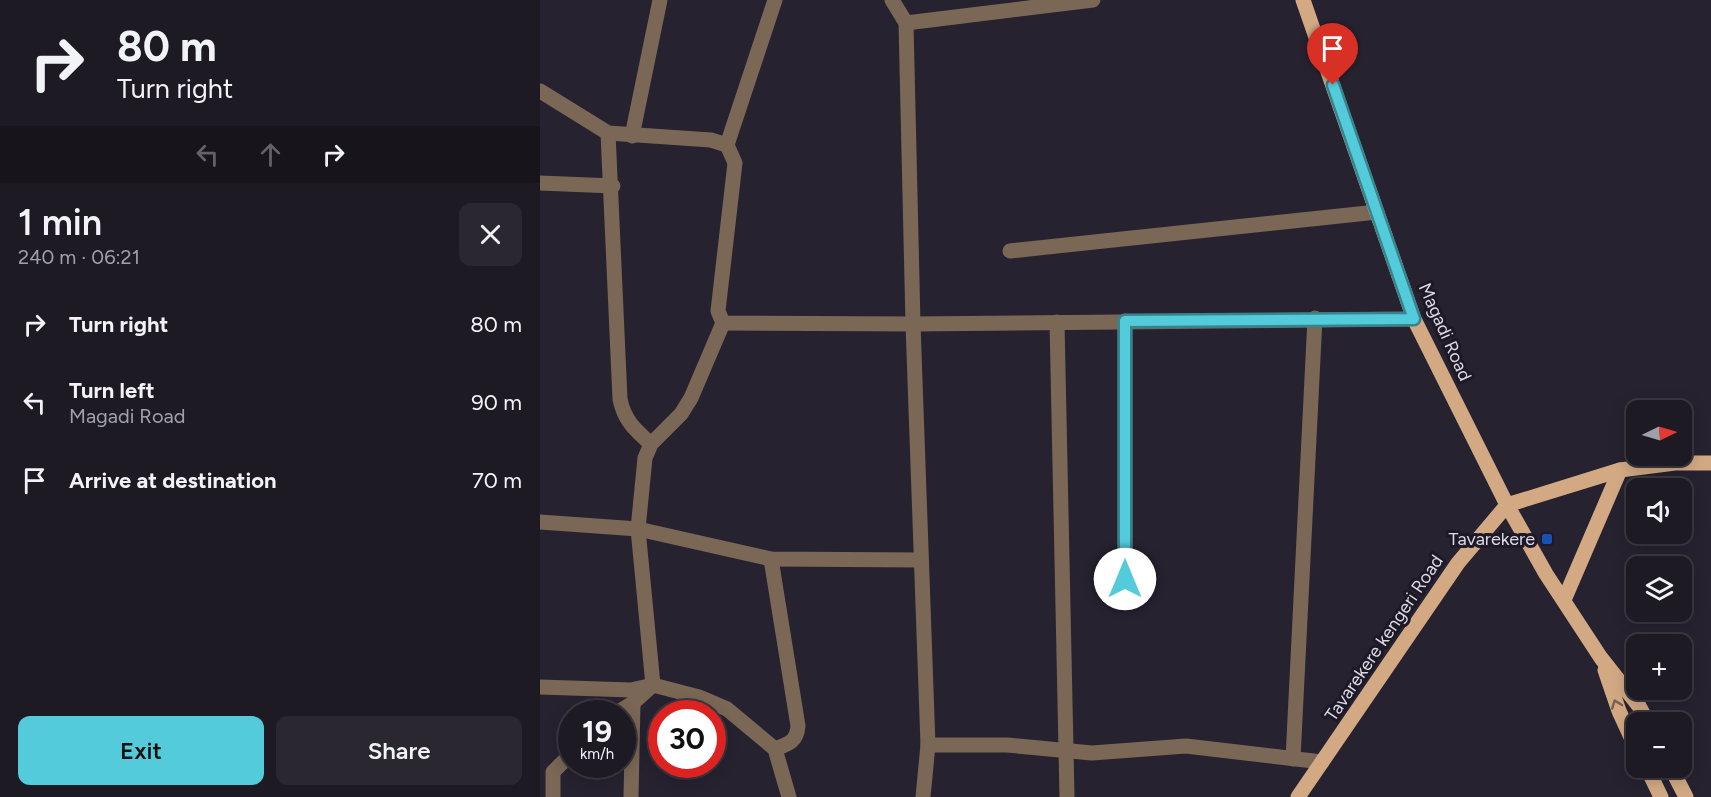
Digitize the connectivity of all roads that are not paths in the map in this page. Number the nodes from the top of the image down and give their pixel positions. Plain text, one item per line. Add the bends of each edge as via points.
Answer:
1 (660, 0) edge
2 (775, 0) edge
3 (892, 0) edge
4 (1093, 0) edge
5 (1303, 0) edge
6 (906, 23) junction
7 (540, 91) edge
8 (608, 133) junction
9 (632, 136) junction
10 (727, 145) junction
11 (540, 183) edge
12 (613, 186) junction
13 (1377, 212) junction
14 (1010, 251) dead end
15 (1315, 318) junction
16 (1414, 319) junction
17 (1125, 321) junction
18 (723, 322) junction
19 (1057, 322) junction
20 (913, 324) junction
21 (651, 444) junction
22 (1711, 463) edge
23 (1620, 470) junction
24 (1507, 505) junction
25 (540, 522) edge
26 (638, 529) junction
27 (771, 559) junction
28 (921, 560) junction
29 (1125, 579) dead end
30 (1564, 600) junction
31 (1601, 658) junction
32 (653, 685) junction
33 (540, 687) edge
34 (636, 700) edge
35 (1642, 712) edge
36 (1626, 726) edge
37 (928, 745) junction
38 (775, 749) junction
39 (1067, 750) junction
40 (1293, 759) junction
41 (1322, 762) junction
42 (558, 767) edge
43 (631, 778) edge
44 (1652, 778) edge
45 (1676, 778) edge
46 (553, 797) edge
47 (631, 797) edge
48 (789, 797) edge
49 (923, 797) edge
50 (1067, 797) edge
51 (1298, 797) edge
52 (1661, 797) edge
53 (1686, 797) edge

1 - 9 street
2 - 10 street
3 - 6 street
4 - 6 street
5 - 13 main road, Magadi Road
6 - 20 street
7 - 8 street
8 - 9 street
8 - 12 street
9 - 10 street via 711,140
10 - 18 street via 735,163 718,311
11 - 12 street
12 - 21 street via 620,399 631,427
13 - 14 street
13 - 16 main road, Magadi Road
15 - 16 street
15 - 17 street
15 - 40 street
16 - 24 main road, Magadi Road
17 - 19 street
17 - 29 street
18 - 20 street
18 - 21 street via 686,406
19 - 20 street
19 - 39 street
20 - 28 street
21 - 26 street via 645,458
22 - 23 main road
23 - 24 main road
23 - 30 main road
24 - 30 main road, Magadi Road
24 - 41 main road, Tavarekere kengeri Road via 1458,563
25 - 26 street
26 - 27 street
26 - 32 street
27 - 28 street
27 - 38 street via 798,726 797,736 790,744
28 - 37 street
30 - 31 main road, Magadi Road
31 - 35 main road, Magadi Road
36 -> 31 main road, Magadi Road
32 - 33 street via 631,690
32 - 34 street
32 - 38 street via 727,709
37 - 39 street
37 - 49 street
38 - 48 street
39 - 40 street via 1092,753 1186,746
39 - 50 street
40 - 41 street
41 - 51 main road, Tavarekere kengeri Road
42 - 46 street via 553,772
43 - 47 street
44 - 52 main road
45 - 53 main road

